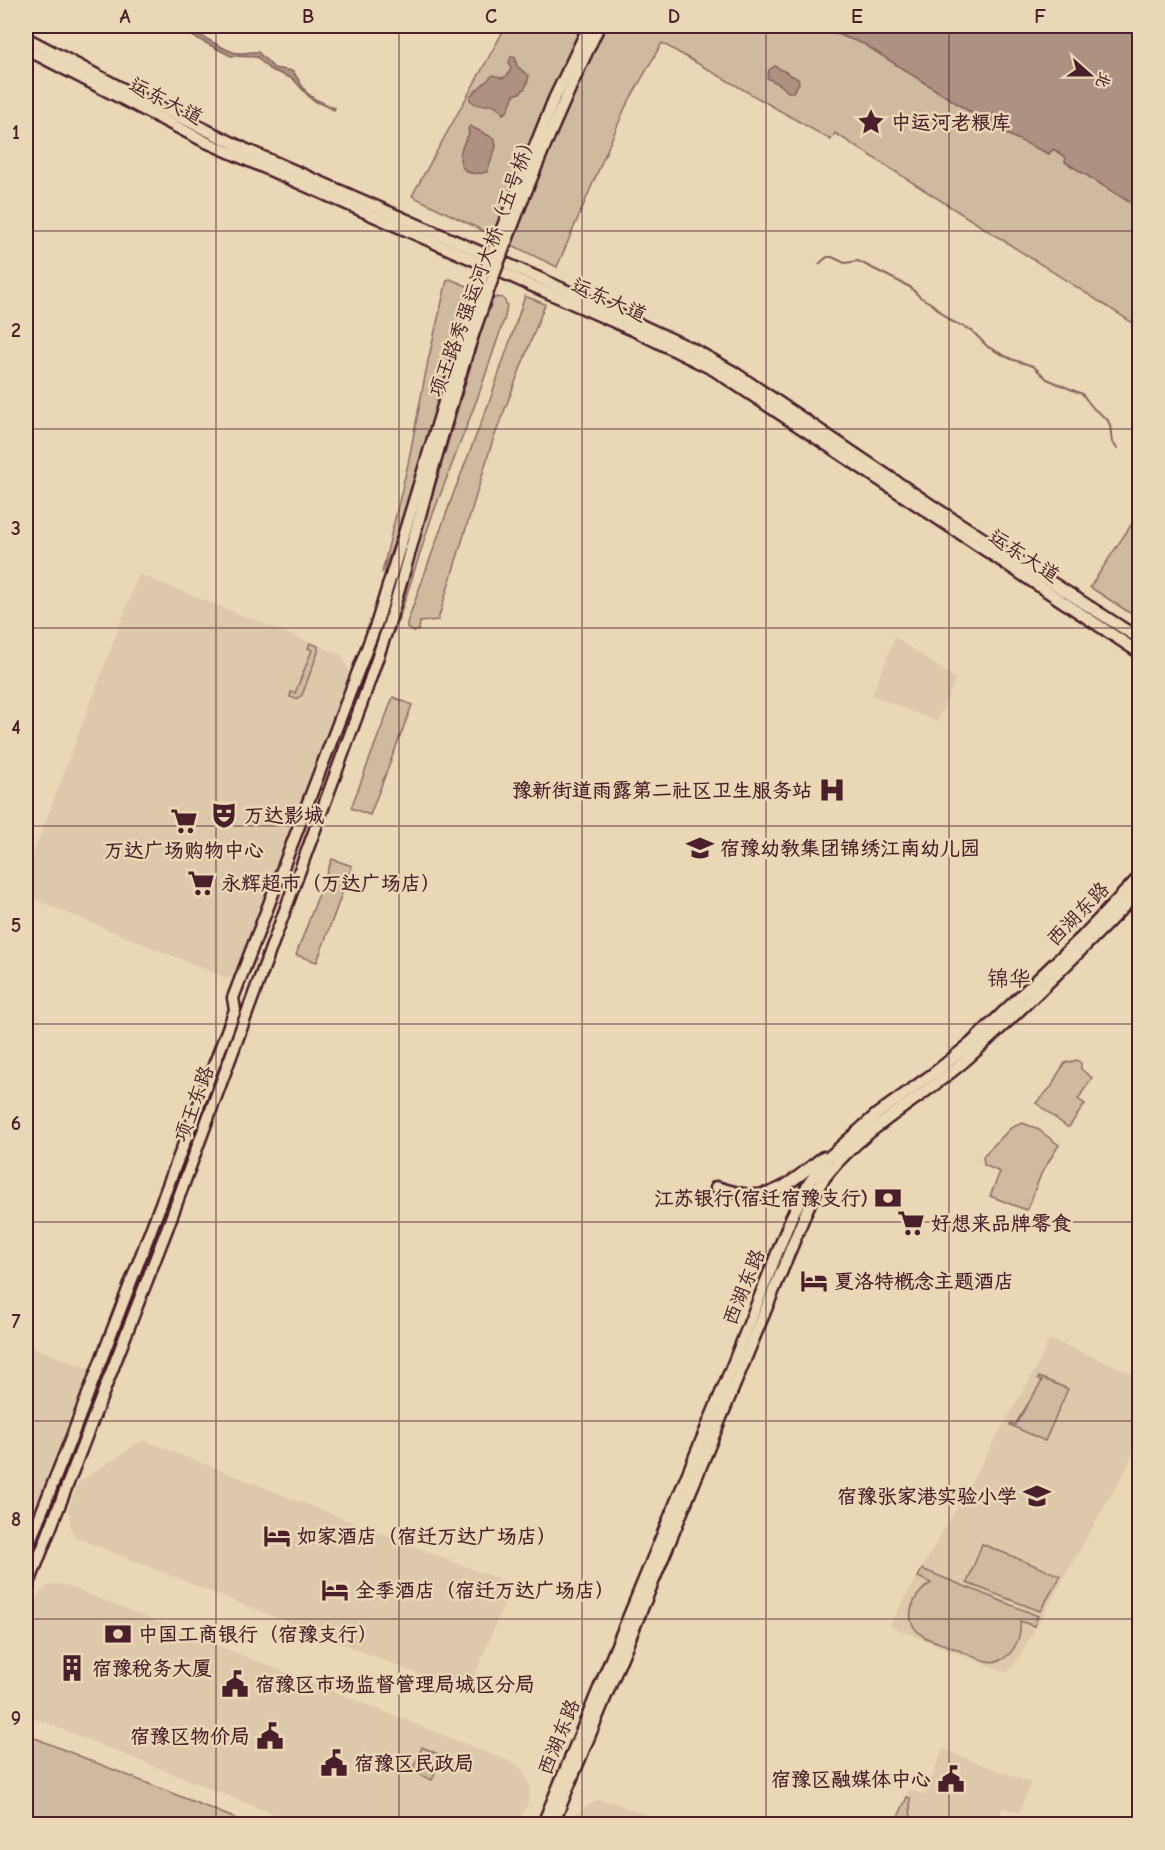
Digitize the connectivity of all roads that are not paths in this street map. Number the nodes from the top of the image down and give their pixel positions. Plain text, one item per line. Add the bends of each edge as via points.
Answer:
1 (589, 26) edge
2 (599, 26) edge
3 (26, 38) edge
4 (26, 49) edge
5 (383, 624) junction
6 (1140, 639) edge
7 (1140, 653) edge
8 (1140, 876) edge
9 (1140, 890) edge
10 (877, 1114) junction
11 (716, 1187) dead end
12 (26, 1551) edge
13 (26, 1591) edge
14 (543, 1824) edge
15 (553, 1824) edge

1 - 5 main road, 项王路秀强运河大桥（五号桥）, bridge via 554,99 482,278
2 - 5 main road, 项王路秀强运河大桥（五号桥）, bridge via 558,110 493,279
3 - 6 main road, 运东大道 via 235,144 695,350
4 - 7 main road, 运东大道 via 216,147 637,332 714,370
5 - 12 main road, 项王东路 via 234,999 235,1010
5 - 13 main road, 项王东路 via 360,708 166,1233
8 - 10 main road, 西湖东路 via 970,1044
9 - 15 main road, 西湖东路 via 975,1052 879,1124 821,1183
10 - 11 main road via 791,1182 773,1191 752,1195
10 - 14 main road, 西湖东路 via 829,1157 799,1202

